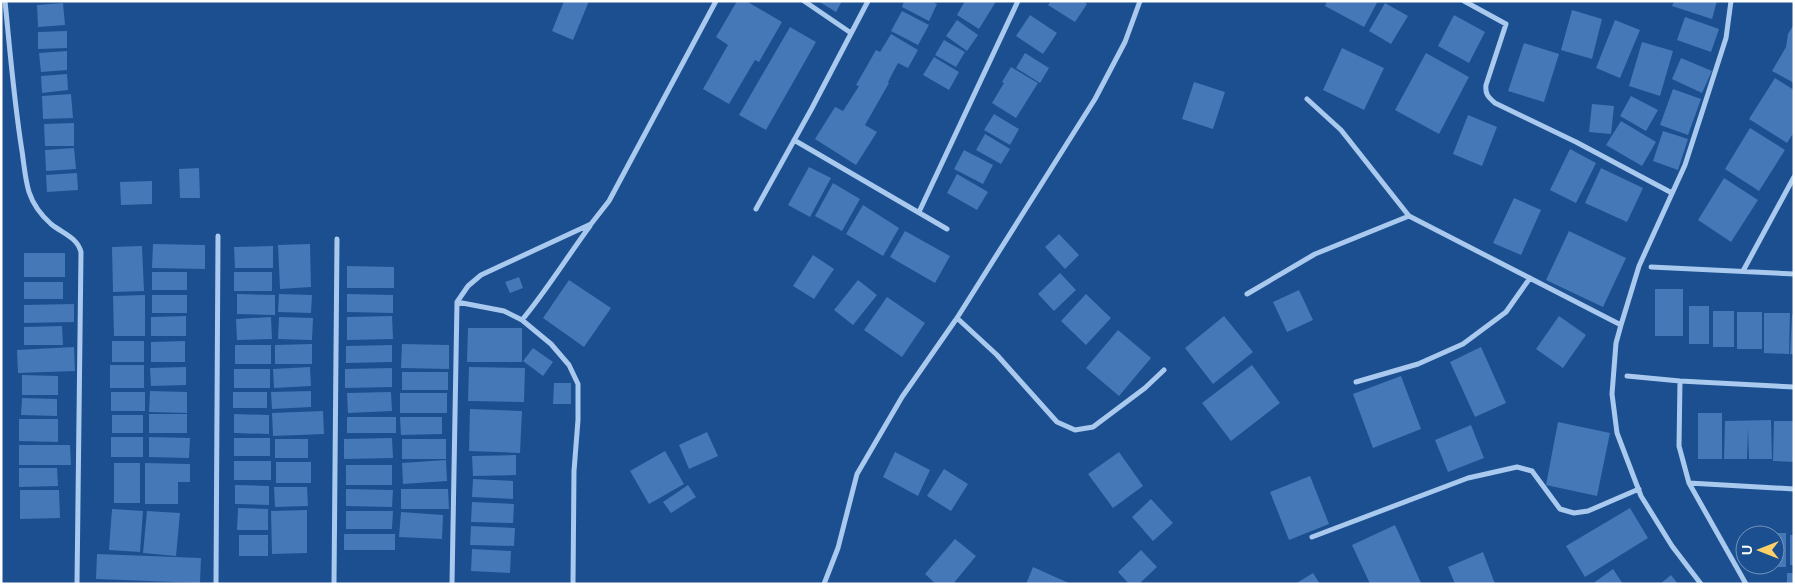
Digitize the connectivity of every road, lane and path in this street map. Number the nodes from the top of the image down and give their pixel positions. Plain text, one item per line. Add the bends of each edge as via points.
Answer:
1 (5, 1) edge
2 (716, 1) edge
3 (804, 1) edge
4 (868, 1) edge
5 (1018, 1) edge
6 (1140, 1) edge
7 (1464, 1) edge
8 (1731, 1) edge
9 (851, 33) junction
10 (1307, 99) dead end
11 (794, 140) junction
12 (1794, 177) edge
13 (1672, 193) junction
14 (756, 209) dead end
15 (919, 212) junction
16 (1409, 216) junction
17 (591, 224) junction
18 (947, 229) dead end
19 (218, 236) dead end
20 (337, 239) dead end
21 (1651, 267) dead end
22 (1743, 271) junction
23 (1794, 274) edge
24 (1530, 278) junction
25 (1247, 294) dead end
26 (457, 302) junction
27 (957, 318) junction
28 (522, 320) junction
29 (1621, 324) junction
30 (1164, 370) dead end
31 (1628, 376) dead end
32 (1680, 380) junction
33 (1356, 382) dead end
34 (1794, 387) edge
35 (1689, 483) junction
36 (1639, 488) junction
37 (1794, 489) edge
38 (1312, 537) dead end
39 (77, 584) edge
40 (216, 584) edge
41 (334, 584) edge
42 (452, 584) edge
43 (573, 584) edge
44 (824, 584) edge
45 (1701, 584) edge
46 (1746, 584) edge

1 - 39 street via 18,126 29,191 42,214 72,237 80,252
2 - 17 street via 609,202
3 - 9 street
4 - 9 street
5 - 15 street
6 - 27 street via 1124,42 1095,99
7 - 13 street via 1506,24 1486,85 1488,97
8 - 13 street via 1726,38 1685,165
9 - 11 street
10 - 16 street via 1341,130
11 - 14 street
11 - 15 street
12 - 22 street
13 - 29 street via 1639,266
15 - 18 street
16 - 24 street
16 - 25 street via 1315,254
17 - 26 street via 480,275
17 - 28 street
19 - 40 street
20 - 41 street
21 - 22 street
22 - 23 street
24 - 29 street
24 - 33 street via 1506,312 1463,344 1418,364
26 - 28 street via 504,311
26 - 42 street
27 - 30 street via 997,354 1058,422 1075,430 1093,427
27 - 44 street via 902,397 857,474 838,548
28 - 43 street via 551,344 569,365 578,384
29 - 36 street via 1612,394 1617,433
31 - 32 street
32 - 34 street
32 - 35 street via 1679,446
35 - 37 street
35 - 46 street
36 - 38 street via 1588,511 1574,513 1560,509 1532,471 1517,466 1468,478
36 - 45 street via 1672,546

